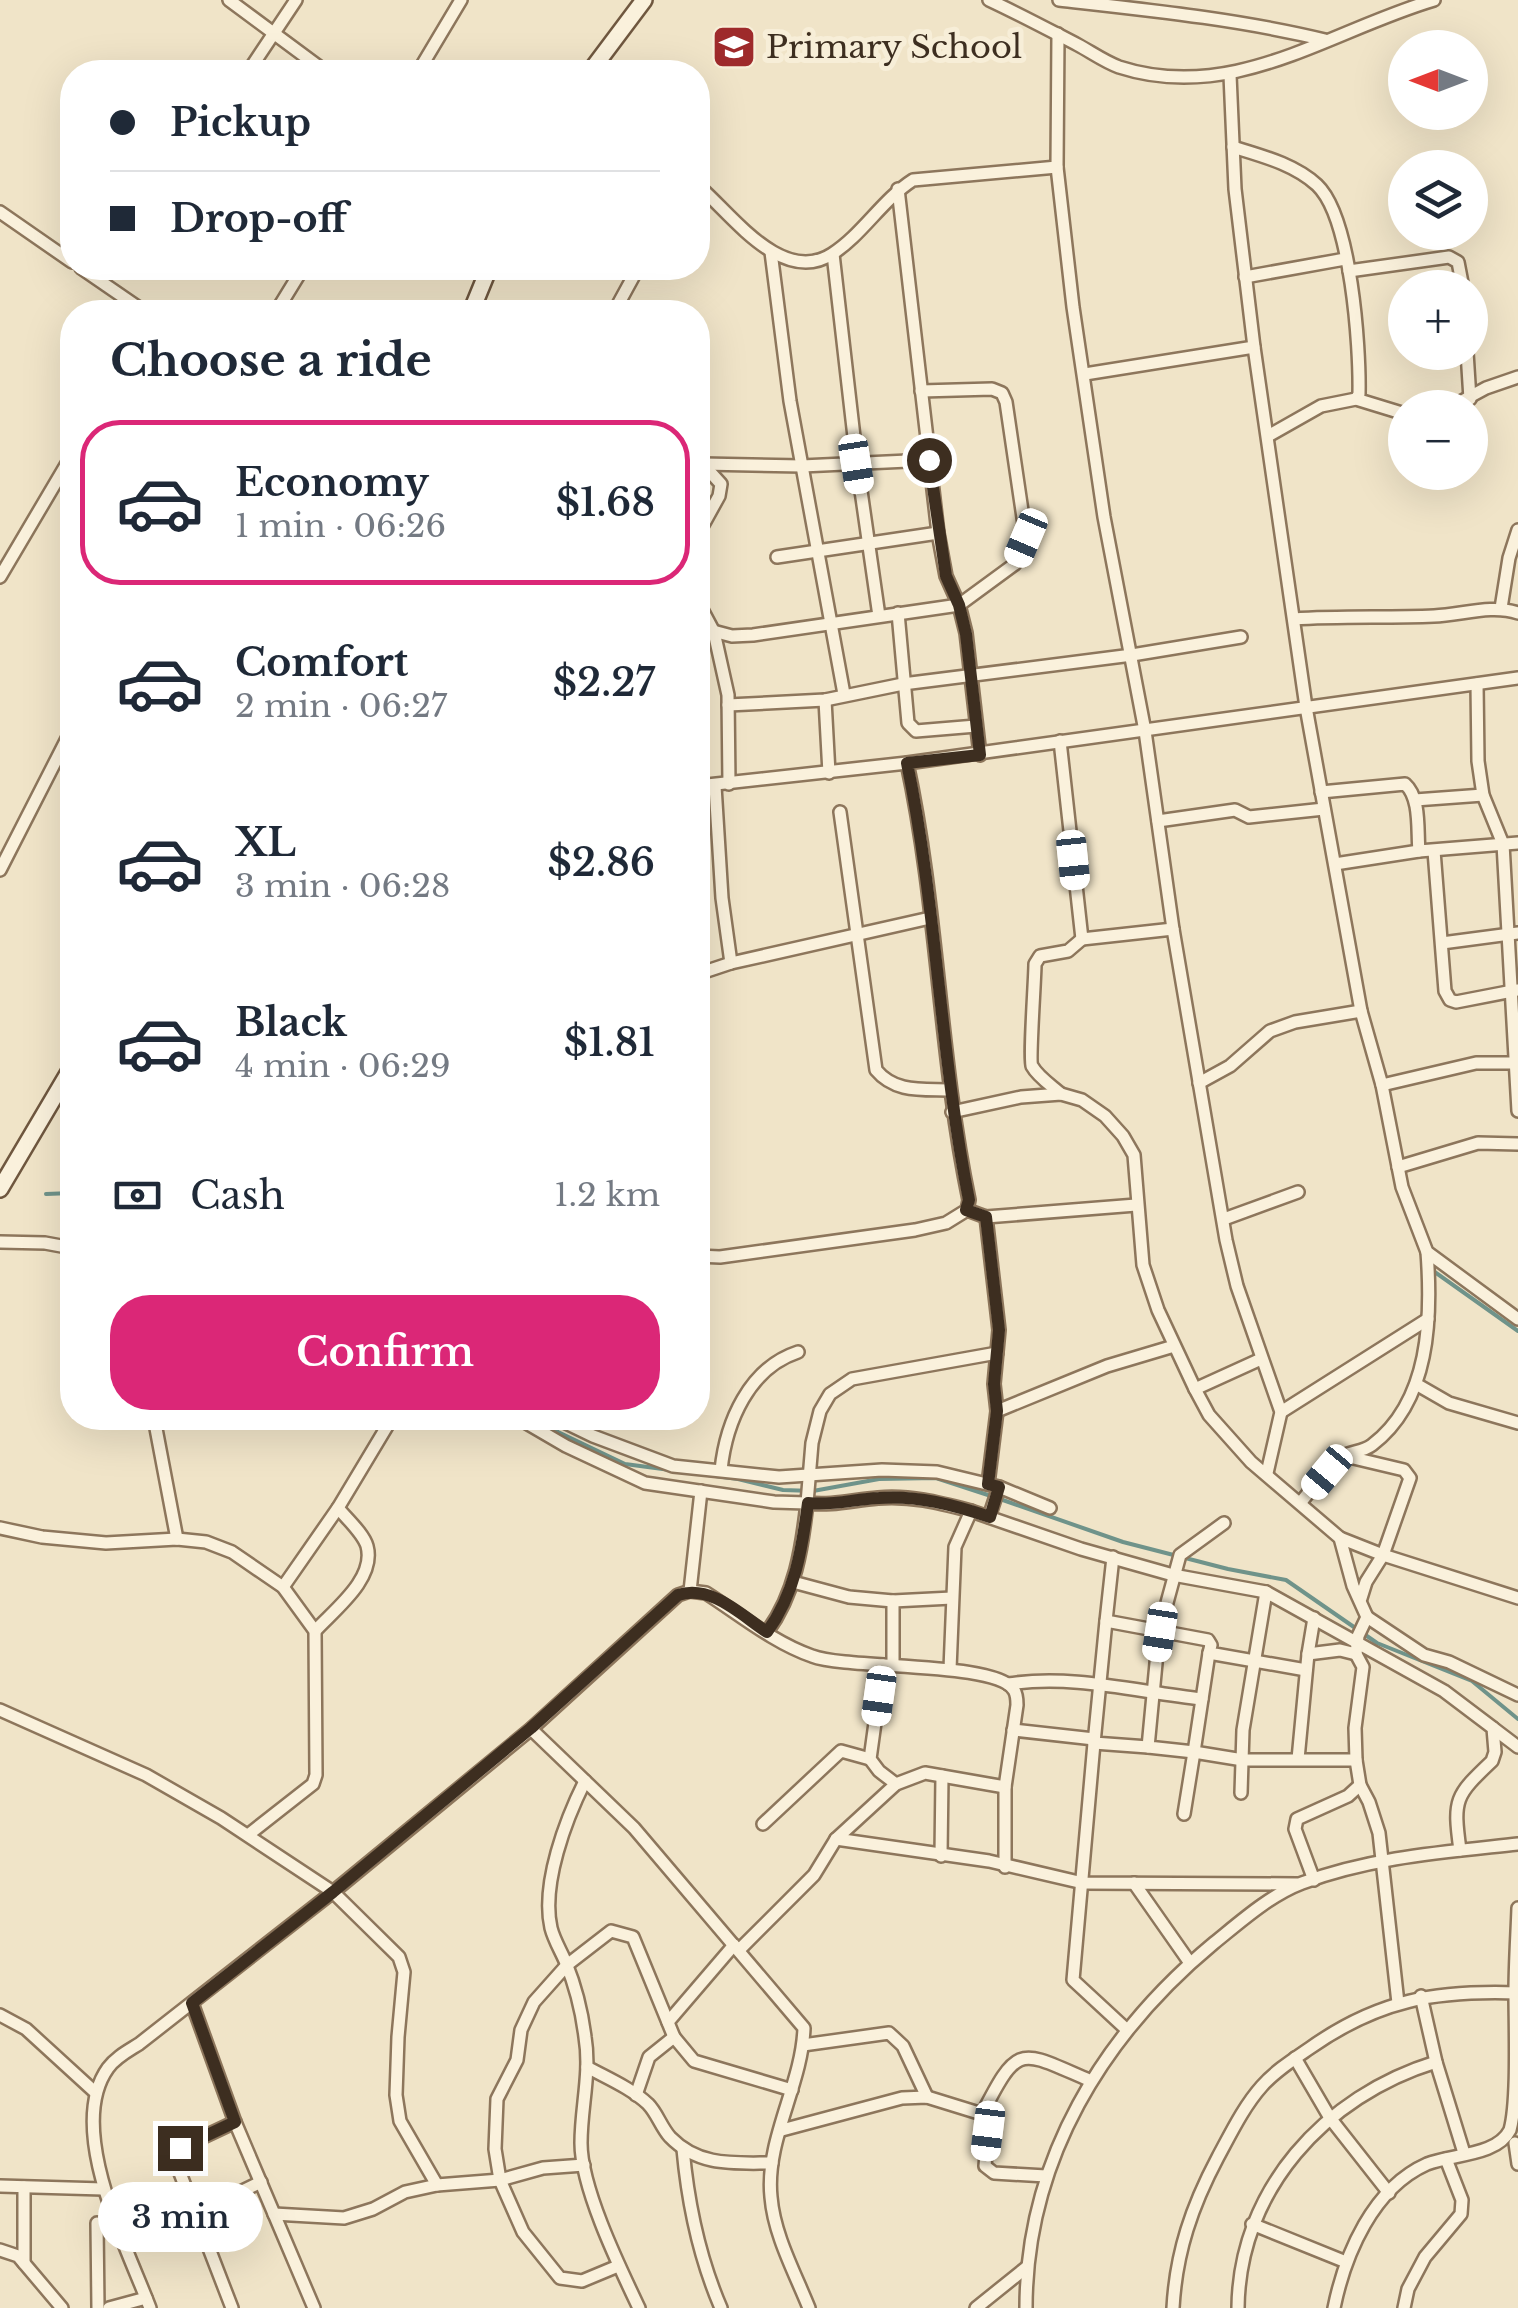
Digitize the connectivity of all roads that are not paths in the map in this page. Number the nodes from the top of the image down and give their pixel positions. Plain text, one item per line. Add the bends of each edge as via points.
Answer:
1 (229, 0) edge
2 (296, 0) edge
3 (462, 0) edge
4 (644, 0) edge
5 (992, 0) edge
6 (1059, 0) edge
7 (1434, 0) edge
8 (1388, 6) edge
9 (274, 34) junction
10 (1058, 34) junction
11 (1325, 40) junction
12 (256, 60) edge
13 (310, 60) edge
14 (425, 60) edge
15 (599, 60) edge
16 (1230, 75) junction
17 (1233, 147) junction
18 (1057, 166) junction
19 (898, 190) junction
20 (710, 196) edge
21 (0, 212) edge
22 (60, 249) edge
23 (771, 252) junction
24 (833, 254) junction
25 (1347, 265) junction
26 (1460, 270) edge
27 (1245, 277) junction
28 (98, 280) edge
29 (128, 300) edge
30 (1254, 347) junction
31 (1085, 374) junction
32 (1518, 377) edge
33 (1483, 390) edge
34 (920, 391) junction
35 (1356, 399) junction
36 (1388, 409) edge
37 (1268, 436) junction
38 (929, 460) junction
39 (710, 462) edge
40 (856, 464) junction
41 (802, 466) junction
42 (710, 472) edge
43 (60, 475) edge
44 (710, 512) edge
45 (1518, 530) edge
46 (938, 533) junction
47 (868, 543) junction
48 (817, 552) junction
49 (777, 556) dead end
50 (0, 576) edge
51 (959, 605) junction
52 (1501, 608) junction
53 (1518, 613) edge
54 (898, 614) junction
55 (879, 616) junction
56 (1294, 619) junction
57 (832, 623) junction
58 (710, 624) edge
59 (710, 631) edge
60 (714, 632) junction
61 (1241, 637) dead end
62 (1132, 654) junction
63 (971, 675) junction
64 (1518, 678) edge
65 (903, 684) junction
66 (1476, 684) junction
67 (844, 694) junction
68 (825, 700) junction
69 (728, 705) junction
70 (1306, 707) junction
71 (976, 726) junction
72 (1145, 731) junction
73 (1060, 741) junction
74 (60, 752) edge
75 (980, 755) junction
76 (907, 763) junction
77 (829, 773) junction
78 (729, 784) junction
79 (710, 786) edge
80 (716, 786) junction
81 (1321, 792) junction
82 (1483, 795) junction
83 (1414, 800) junction
84 (1324, 810) junction
85 (840, 812) dead end
86 (1158, 821) junction
87 (1518, 842) edge
88 (1503, 844) junction
89 (1434, 851) junction
90 (1419, 852) junction
91 (1335, 864) junction
92 (0, 870) edge
93 (930, 918) junction
94 (1173, 929) junction
95 (858, 933) junction
96 (1513, 933) edge
97 (1082, 939) junction
98 (1442, 943) junction
99 (731, 963) junction
100 (710, 970) edge
101 (1515, 990) edge
102 (1361, 1010) junction
103 (1517, 1063) edge
104 (1199, 1082) junction
105 (1382, 1084) junction
106 (60, 1086) edge
107 (950, 1090) junction
108 (1061, 1094) junction
109 (1518, 1111) edge
110 (952, 1112) junction
111 (1518, 1144) edge
112 (1398, 1167) junction
113 (0, 1189) edge
114 (1298, 1192) dead end
115 (1136, 1204) junction
116 (966, 1210) junction
117 (986, 1217) junction
118 (1224, 1218) junction
119 (0, 1242) edge
120 (60, 1246) edge
121 (1427, 1252) junction
122 (710, 1257) edge
123 (1518, 1319) edge
124 (1428, 1320) junction
125 (1174, 1346) junction
126 (798, 1352) dead end
127 (998, 1353) junction
128 (1261, 1358) junction
129 (1416, 1384) junction
130 (1196, 1389) junction
131 (997, 1411) junction
132 (1282, 1412) junction
133 (1518, 1423) edge
134 (156, 1430) edge
135 (385, 1430) edge
136 (561, 1430) edge
137 (567, 1430) edge
138 (1344, 1456) junction
139 (721, 1470) junction
140 (1268, 1474) junction
141 (701, 1492) junction
142 (807, 1492) junction
143 (993, 1498) junction
144 (1301, 1502) junction
145 (338, 1508) junction
146 (1050, 1508) dead end
147 (971, 1510) junction
148 (1224, 1523) dead end
149 (0, 1528) edge
150 (1340, 1538) junction
151 (177, 1539) junction
152 (1383, 1555) junction
153 (1113, 1557) junction
154 (1176, 1566) junction
155 (793, 1582) junction
156 (283, 1587) junction
157 (690, 1591) junction
158 (1266, 1592) junction
159 (952, 1598) junction
160 (1361, 1598) junction
161 (1518, 1598) edge
162 (893, 1602) junction
163 (1314, 1618) junction
164 (1106, 1621) junction
165 (1366, 1621) junction
166 (315, 1631) junction
167 (767, 1632) junction
168 (1160, 1632) junction
169 (1357, 1645) junction
170 (1209, 1653) junction
171 (1308, 1654) junction
172 (1254, 1659) junction
173 (888, 1665) junction
174 (950, 1669) junction
175 (1306, 1670) junction
176 (1008, 1684) junction
177 (1102, 1684) junction
178 (1151, 1694) junction
179 (1518, 1695) edge
180 (1202, 1699) junction
181 (0, 1710) edge
182 (531, 1728) junction
183 (1493, 1728) junction
184 (1013, 1730) junction
185 (1094, 1741) junction
186 (1518, 1746) edge
187 (1148, 1748) junction
188 (1194, 1752) junction
189 (1298, 1758) junction
190 (870, 1759) junction
191 (1242, 1760) junction
192 (1356, 1760) junction
193 (942, 1776) junction
194 (585, 1781) junction
195 (896, 1784) junction
196 (1360, 1785) junction
197 (1005, 1788) junction
198 (1241, 1793) dead end
199 (1184, 1814) dead end
200 (763, 1824) dead end
201 (248, 1835) junction
202 (836, 1839) junction
203 (1518, 1844) edge
204 (1460, 1850) junction
205 (941, 1856) junction
206 (1380, 1860) junction
207 (1005, 1867) junction
208 (1314, 1880) junction
209 (1083, 1883) junction
210 (1134, 1883) junction
211 (1298, 1884) junction
212 (333, 1892) junction
213 (1518, 1908) edge
214 (736, 1947) junction
215 (1190, 1963) junction
216 (567, 1965) junction
217 (1516, 1993) edge
218 (1420, 1996) junction
219 (192, 2003) junction
220 (1398, 2003) junction
221 (0, 2015) edge
222 (668, 2022) junction
223 (1126, 2030) junction
224 (674, 2037) junction
225 (804, 2045) junction
226 (1295, 2058) junction
227 (1436, 2062) junction
228 (587, 2067) junction
229 (1090, 2080) junction
230 (792, 2090) junction
231 (96, 2093) junction
232 (636, 2095) junction
233 (927, 2097) junction
234 (982, 2114) junction
235 (1330, 2118) junction
236 (235, 2122) junction
237 (782, 2130) junction
238 (1516, 2143) edge
239 (1500, 2144) junction
240 (684, 2149) junction
241 (1464, 2153) junction
242 (1446, 2159) junction
243 (772, 2163) junction
244 (1518, 2164) edge
245 (584, 2165) junction
246 (1046, 2176) junction
247 (500, 2180) junction
248 (260, 2182) junction
249 (437, 2185) junction
250 (0, 2186) edge
251 (24, 2187) junction
252 (103, 2189) junction
253 (1389, 2193) junction
254 (195, 2214) junction
255 (274, 2214) junction
256 (97, 2223) dead end
257 (1252, 2224) junction
258 (124, 2240) junction
259 (0, 2250) edge
260 (1346, 2262) junction
261 (24, 2263) junction
262 (618, 2266) junction
263 (1027, 2267) junction
264 (148, 2303) edge
265 (62, 2308) edge
266 (98, 2308) edge
267 (109, 2308) edge
268 (232, 2308) edge
269 (314, 2308) edge
270 (639, 2308) edge
271 (720, 2308) edge
272 (809, 2308) edge
273 (976, 2308) edge
274 (1026, 2308) edge
275 (1173, 2308) edge
276 (1238, 2308) edge
277 (1334, 2308) edge
278 (1404, 2308) edge

1 - 9 street
2 - 9 street
3 - 14 street
4 - 15 street
5 - 10 street
6 - 11 street
7 - 8 street
8 - 11 street
9 - 12 street
9 - 13 street
10 - 16 street via 1117,66 1171,78
10 - 18 street
11 - 16 street
16 - 17 street
17 - 25 street via 1271,158 1316,184 1334,208
17 - 27 street
18 - 19 street via 913,180
18 - 31 street
19 - 24 street
19 - 34 street
20 - 23 street
21 - 22 street
23 - 24 street via 798,263
23 - 41 street
24 - 40 street
25 - 26 street via 1449,257
25 - 27 street
25 - 35 street via 1358,351
27 - 30 street
28 - 29 street
30 - 31 street
30 - 37 street
31 - 62 street
32 - 33 street
34 - 38 street
34 - 51 street via 992,389 1006,402 1026,538 1015,564
35 - 36 street
35 - 37 street via 1321,406
37 - 56 street
38 - 40 street
38 - 46 street
39 - 41 street
40 - 41 street
40 - 47 street
41 - 48 street
42 - 44 street via 721,484
43 - 50 street
45 - 52 street
46 - 47 street
46 - 51 street
47 - 48 street
47 - 55 street
48 - 49 street
48 - 57 street
51 - 54 street
51 - 63 street
52 - 53 street
52 - 56 street
54 - 55 street
54 - 65 street
55 - 57 street
56 - 70 street
57 - 60 street via 732,636
57 - 67 street
58 - 60 street
59 - 60 street
60 - 69 street
61 - 62 street
62 - 63 street
62 - 72 street
63 - 65 street
63 - 71 street
64 - 66 street
65 - 67 street
65 - 71 street via 908,723 916,731
66 - 70 street
66 - 82 street
67 - 68 street
68 - 69 street
68 - 77 street
69 - 78 street
70 - 72 street
70 - 81 street
71 - 75 street
72 - 73 street
72 - 86 street
73 - 75 street
73 - 97 street
74 - 92 street
75 - 76 street
76 - 77 street
76 - 93 street
77 - 78 street
78 - 80 street
79 - 80 street
80 - 99 street
81 - 83 street via 1405,784
81 - 84 street
82 - 83 street
82 - 88 street
83 - 90 street
84 - 86 street via 1249,816 1235,810
84 - 91 street
85 - 95 street
86 - 94 street
87 - 88 street
88 - 89 street
88 - 96 street
89 - 90 street
89 - 98 street
90 - 91 street
91 - 102 street
93 - 95 street
93 - 107 street
94 - 97 street
94 - 104 street
95 - 99 street
95 - 107 street via 876,1070 899,1088
96 - 98 street
96 - 101 street
97 - 108 street via 1068,951 1040,956 1036,964 1030,1062
98 - 101 street via 1450,1000
99 - 100 street
101 - 103 street
102 - 104 street via 1270,1031 1230,1066
102 - 105 street
103 - 105 street via 1476,1063
103 - 109 street
104 - 118 street
105 - 112 street
106 - 113 street
107 - 110 street
108 - 110 street
108 - 115 street via 1082,1100 1123,1136 1134,1155
110 - 116 street
111 - 112 street via 1478,1143
112 - 121 street
114 - 118 street
115 - 117 street
115 - 125 street via 1143,1265
116 - 117 street
116 - 122 street via 915,1230
117 - 127 street
118 - 128 street
119 - 120 street
121 - 123 street
121 - 124 street
124 - 129 street
124 - 132 street
125 - 130 street
125 - 131 street
126 - 139 street via 778,1359 736,1410
127 - 131 street
127 - 142 street via 852,1378 830,1394 820,1411
128 - 130 street
128 - 132 street
129 - 133 street via 1449,1403
129 - 138 street via 1382,1435
130 - 140 street via 1231,1441
131 - 143 street
132 - 140 street
134 - 151 street
135 - 145 street
136 - 141 street via 645,1482
137 - 139 street via 673,1466
138 - 144 street
138 - 152 street via 1410,1478
139 - 142 street via 780,1477
140 - 144 street
141 - 142 street
141 - 157 street
142 - 143 street via 882,1470 937,1472
142 - 147 street via 840,1505 910,1498
142 - 155 street
143 - 146 street
143 - 147 street
143 - 153 street
144 - 150 street
145 - 156 street
145 - 166 street via 366,1544 368,1562 360,1582
147 - 159 street via 956,1547
148 - 154 street
149 - 151 street via 106,1542
150 - 152 street
150 - 160 street
151 - 156 street via 220,1545
152 - 160 street
152 - 161 street
153 - 154 street
153 - 164 street
154 - 158 street
154 - 168 street
155 - 162 street
155 - 167 street
156 - 166 street
157 - 167 street via 706,1592
157 - 182 street
158 - 163 street
158 - 172 street
159 - 162 street
159 - 174 street
160 - 165 street
162 - 173 street
163 - 169 street
163 - 171 street
164 - 168 street
164 - 177 street
165 - 169 street
165 - 179 street
166 - 201 street via 316,1775
167 - 173 street via 843,1665
168 - 170 street via 1208,1640
168 - 178 street
169 - 171 street
169 - 183 street via 1444,1691
169 - 192 street via 1363,1667
170 - 172 street
170 - 180 street
171 - 175 street
172 - 175 street
172 - 191 street
173 - 174 street
173 - 190 street
174 - 176 street
175 - 189 street
176 - 177 street
176 - 184 street via 1018,1704
177 - 178 street
177 - 185 street
178 - 180 street
178 - 187 street
180 - 188 street
181 - 201 street via 168,1786
182 - 194 street
182 - 212 street
183 - 186 street
183 - 204 street via 1492,1761 1458,1797
184 - 185 street
184 - 197 street
185 - 187 street
185 - 209 street
187 - 188 street
188 - 191 street
188 - 199 street
189 - 191 street
189 - 192 street
190 - 195 street
190 - 200 street via 842,1751
191 - 198 street
192 - 196 street
193 - 195 street via 924,1773
193 - 197 street
193 - 205 street
194 - 214 street
194 - 216 street via 566,1825 551,1890 551,1929
195 - 202 street
196 - 206 street via 1379,1833
196 - 208 street via 1296,1819
197 - 207 street
201 - 212 street
202 - 205 street
202 - 214 street via 814,1875
203 - 204 street
204 - 206 street
205 - 207 street
206 - 208 street
206 - 220 street
207 - 209 street
208 - 211 street
209 - 210 street
209 - 223 street via 1072,1980
210 - 211 street
210 - 215 street
211 - 215 street
212 - 219 street
212 - 249 street via 399,1957 400,2121
213 - 217 street
214 - 222 street
214 - 225 street via 804,2028
215 - 223 street
216 - 222 street via 611,1930 632,1937
216 - 228 street
216 - 247 street via 526,2015 517,2060 497,2099
217 - 218 street
217 - 239 street via 1517,2109
218 - 220 street
218 - 227 street
219 - 231 street via 120,2055
219 - 236 street
220 - 226 street via 1354,2020
221 - 231 street via 26,2029
222 - 224 street
223 - 229 street
224 - 230 street via 694,2060
224 - 232 street via 649,2057
225 - 230 street
225 - 233 street via 889,2033 903,2046
226 - 235 street
226 - 275 street via 1262,2086 1214,2164 1181,2245
227 - 235 street via 1406,2071
227 - 241 street
228 - 232 street
228 - 245 street
229 - 234 street via 1036,2057 1020,2058 1005,2069
229 - 246 street
230 - 237 street
231 - 252 street
232 - 240 street
233 - 234 street
233 - 237 street
234 - 246 street via 988,2131 985,2166
235 - 253 street
235 - 257 street via 1282,2169
236 - 248 street
236 - 254 street via 180,2148 175,2160
237 - 243 street
238 - 239 street
238 - 244 street
239 - 241 street
240 - 243 street via 718,2164
240 - 271 street via 686,2189
241 - 242 street
242 - 253 street via 1425,2165
242 - 278 street via 1462,2214 1425,2257
243 - 272 street via 776,2224
245 - 247 street
245 - 262 street
246 - 263 street
247 - 249 street
247 - 262 street via 524,2232 560,2278 582,2281
248 - 254 street
248 - 255 street
249 - 255 street via 344,2218
250 - 251 street
251 - 252 street
251 - 261 street
252 - 258 street
253 - 260 street
254 - 258 street
254 - 268 street
255 - 269 street
256 - 266 street
257 - 260 street
257 - 276 street
258 - 264 street
259 - 261 street
260 - 277 street
261 - 265 street
262 - 270 street
263 - 273 street
263 - 274 street
264 - 267 street

